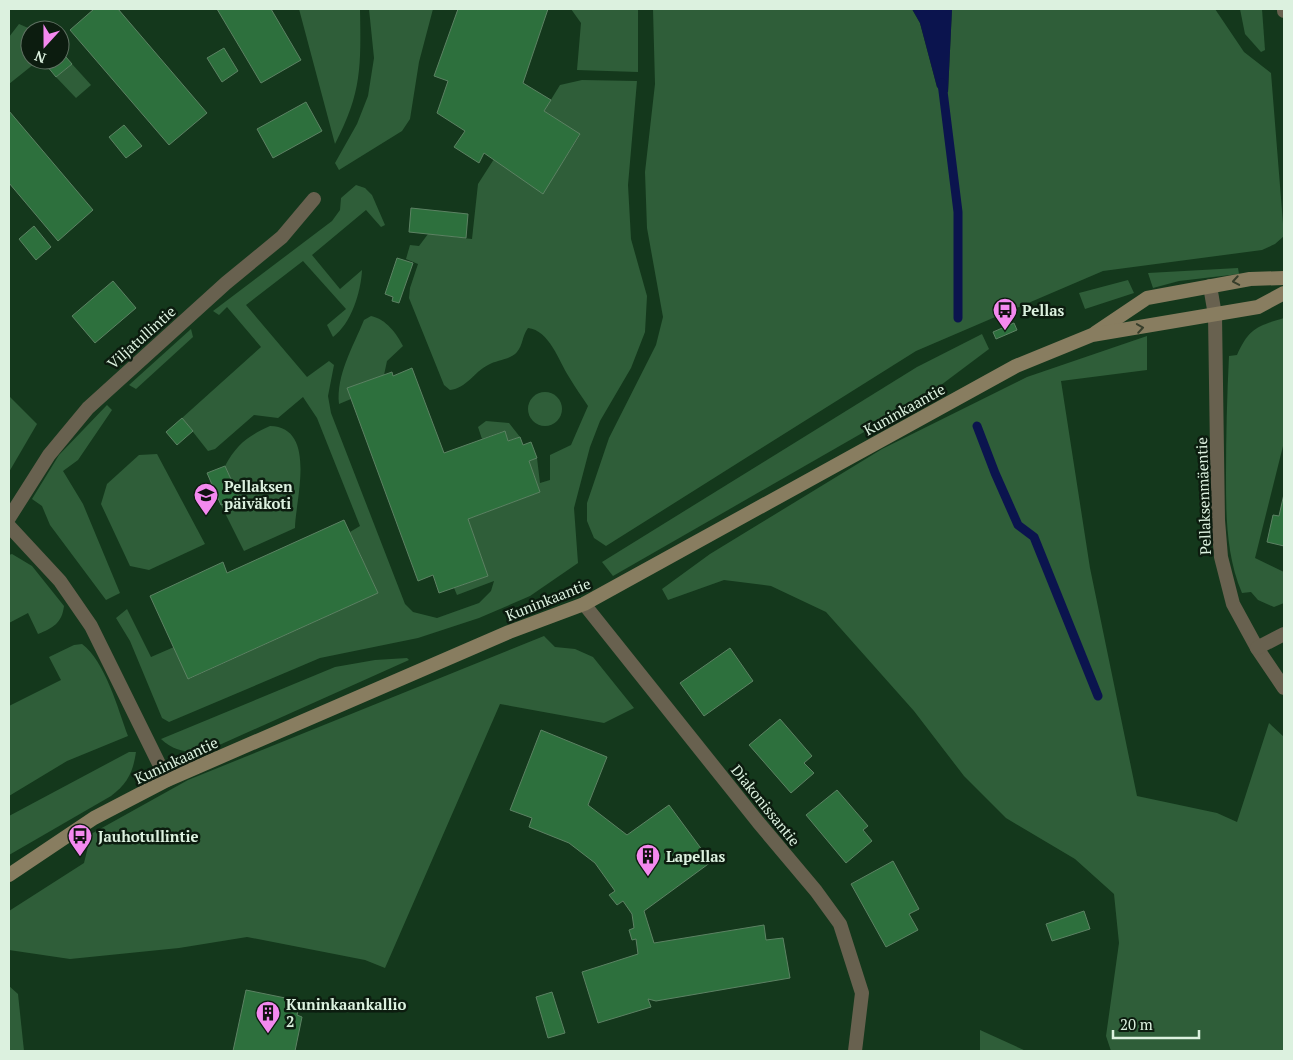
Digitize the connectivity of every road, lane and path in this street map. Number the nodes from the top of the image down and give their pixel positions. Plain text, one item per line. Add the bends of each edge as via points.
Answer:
1 (314, 199) dead end
2 (1284, 278) edge
3 (1210, 286) junction
4 (1284, 293) edge
5 (1215, 315) junction
6 (1092, 336) junction
7 (9, 518) edge
8 (9, 526) edge
9 (584, 604) junction
10 (1284, 634) edge
11 (1257, 648) junction
12 (1284, 688) edge
13 (167, 780) junction
14 (9, 875) edge
15 (855, 1051) edge

1 - 7 street, Viljatullintie via 282,237 226,283 88,408 49,455
2 -> 3 main road, Kuninkaantie via 1250,279
3 - 5 street, Pellaksenmäentie
3 - 6 main road, Kuninkaantie via 1147,298
4 - 5 main road, Kuninkaantie via 1258,307
6 -> 5 main road, Kuninkaantie
5 - 11 street, Pellaksenmäentie via 1221,557 1233,604
6 - 9 main road, Kuninkaantie via 1016,366
8 - 13 street via 60,581 90,626
9 - 13 main road, Kuninkaantie via 509,632
9 - 15 street, Diakonissantie via 840,924 862,993
10 - 11 street
11 - 12 street, Pellaksenmäentie
13 - 14 main road, Kuninkaantie via 94,818

